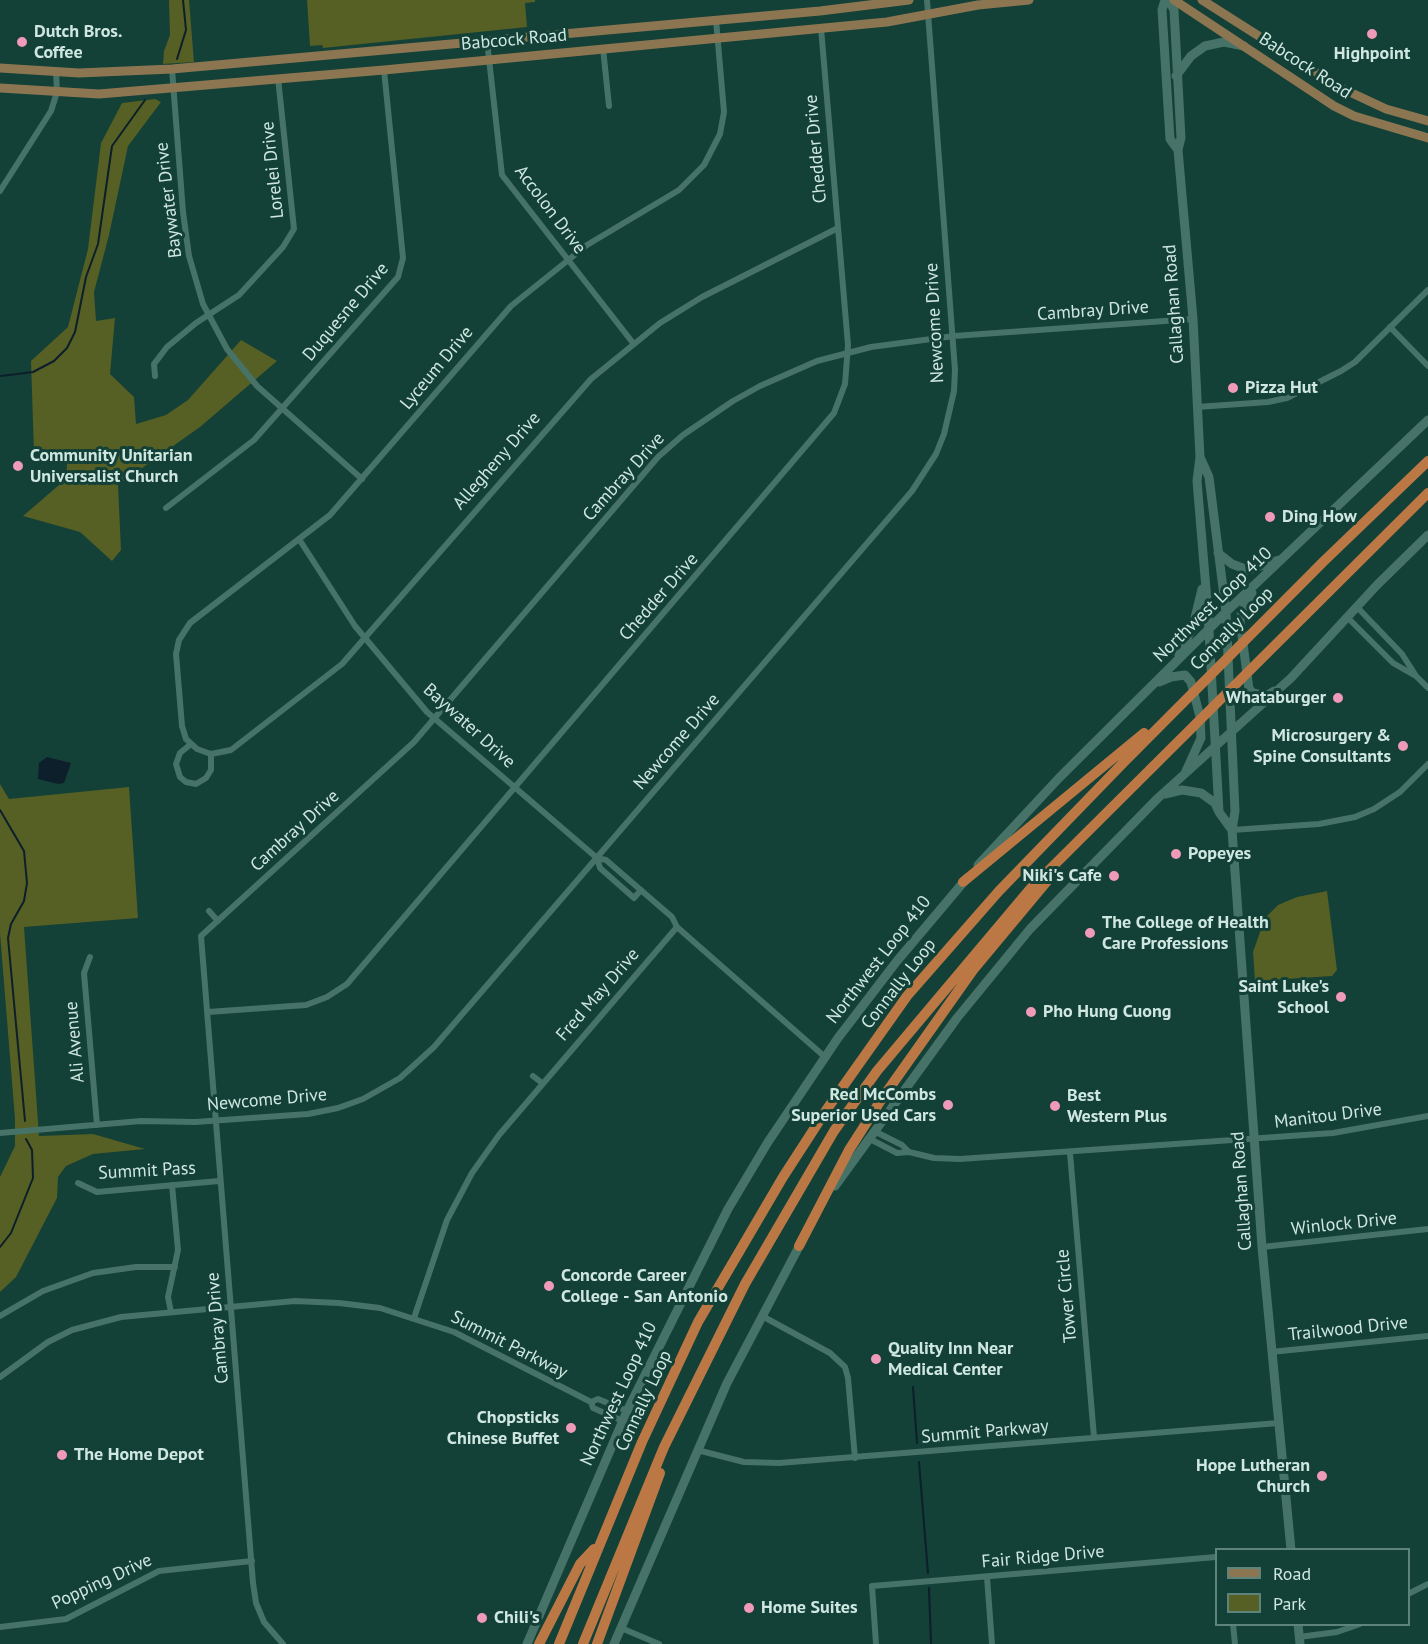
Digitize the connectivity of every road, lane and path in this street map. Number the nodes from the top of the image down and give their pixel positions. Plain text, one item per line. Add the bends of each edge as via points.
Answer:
1 (909, 0) edge
2 (927, 0) edge
3 (1029, 0) edge
4 (1167, 0) edge
5 (1174, 0) edge
6 (1202, 0) edge
7 (930, 14) junction
8 (716, 20) junction
9 (821, 28) junction
10 (718, 38) junction
11 (487, 41) junction
12 (1244, 46) junction
13 (603, 48) junction
14 (306, 56) junction
15 (490, 59) junction
16 (0, 68) edge
17 (172, 69) junction
18 (384, 70) junction
19 (56, 71) junction
20 (1176, 75) junction
21 (308, 76) junction
22 (278, 78) junction
23 (172, 87) junction
24 (0, 88) edge
25 (57, 92) junction
26 (609, 106) dead end
27 (1428, 121) edge
28 (1428, 138) edge
29 (1178, 150) junction
30 (0, 191) edge
31 (838, 228) junction
32 (569, 261) junction
33 (1428, 290) edge
34 (208, 315) junction
35 (1192, 319) junction
36 (1390, 327) junction
37 (954, 336) junction
38 (633, 343) junction
39 (847, 351) junction
40 (1428, 366) edge
41 (155, 376) dead end
42 (1197, 407) junction
43 (282, 409) junction
44 (1428, 420) edge
45 (1200, 457) junction
46 (1428, 461) edge
47 (362, 479) junction
48 (1428, 494) edge
49 (166, 508) dead end
50 (1428, 535) edge
51 (299, 539) junction
52 (1218, 553) junction
53 (1286, 557) junction
54 (1203, 581) junction
55 (1257, 584) junction
56 (1357, 607) junction
57 (1226, 612) junction
58 (1347, 617) junction
59 (1209, 630) junction
60 (364, 638) junction
61 (1170, 668) junction
62 (1416, 676) junction
63 (1291, 678) junction
64 (1152, 686) junction
65 (1428, 688) edge
66 (1184, 700) junction
67 (434, 718) junction
68 (1230, 735) junction
69 (191, 744) junction
70 (1214, 749) junction
71 (208, 753) junction
72 (1428, 764) edge
73 (1182, 778) junction
74 (515, 787) junction
75 (1158, 798) junction
76 (1219, 813) junction
77 (1100, 819) junction
78 (1232, 830) junction
79 (597, 858) junction
80 (963, 882) junction
81 (634, 884) junction
82 (641, 890) junction
83 (628, 892) junction
84 (209, 911) dead end
85 (218, 921) junction
86 (677, 927) junction
87 (90, 957) dead end
88 (208, 1012) junction
89 (825, 1056) junction
90 (533, 1076) dead end
91 (542, 1083) junction
92 (1428, 1116) edge
93 (216, 1120) junction
94 (97, 1125) junction
95 (0, 1133) edge
96 (871, 1135) junction
97 (1254, 1139) junction
98 (1070, 1152) junction
99 (219, 1181) junction
100 (78, 1183) dead end
101 (172, 1185) junction
102 (1428, 1229) edge
103 (799, 1246) junction
104 (1262, 1247) junction
105 (175, 1267) junction
106 (232, 1306) junction
107 (171, 1312) junction
108 (0, 1316) edge
109 (762, 1316) junction
110 (414, 1318) junction
111 (1428, 1336) edge
112 (1271, 1353) junction
113 (0, 1377) edge
114 (591, 1402) junction
115 (687, 1402) junction
116 (627, 1411) junction
117 (623, 1421) junction
118 (1279, 1423) junction
119 (1094, 1437) junction
120 (696, 1450) junction
121 (855, 1458) junction
122 (600, 1542) junction
123 (1291, 1548) edge
124 (1215, 1557) edge
125 (252, 1561) junction
126 (987, 1577) junction
127 (1428, 1584) edge
128 (1410, 1593) edge
129 (1233, 1626) edge
130 (1354, 1626) edge
131 (0, 1627) edge
132 (621, 1628) junction
133 (1299, 1640) edge
134 (283, 1644) edge
135 (527, 1644) edge
136 (539, 1644) edge
137 (559, 1644) edge
138 (584, 1644) edge
139 (597, 1644) edge
140 (614, 1644) edge
141 (659, 1644) edge
142 (876, 1644) edge
143 (992, 1644) edge
144 (1234, 1644) edge

1 - 8 main road, Babcock Road
2 - 7 street, Newcome Drive
3 - 7 main road, Babcock Road
4 - 20 main road, Callaghan Road via 1174,10
4 - 29 main road, Callaghan Road via 1162,10 1170,139
5 - 12 main road, Babcock Road
6 - 27 main road, Babcock Road via 1344,90 1386,109
7 - 9 main road, Babcock Road
7 - 37 street, Newcome Drive
8 - 10 street, Lyceum Drive
8 - 11 main road, Babcock Road
9 - 10 main road, Babcock Road
9 - 31 street, Chedder Drive
10 - 13 main road, Babcock Road
10 - 32 street, Lyceum Drive via 722,125 704,165 679,190 609,231
11 - 14 main road, Babcock Road
11 - 15 street, Accolon Drive
12 - 20 main road via 1224,42 1205,46
12 - 28 main road, Babcock Road via 1354,116
13 - 15 main road, Babcock Road
13 - 26 street
14 - 17 main road, Babcock Road
14 - 21 main road
15 - 18 main road, Babcock Road
15 - 32 street, Accolon Drive via 502,175
16 - 19 main road, Babcock Road
17 - 19 main road, Babcock Road
17 - 23 street, Baywater Drive
18 - 21 main road, Babcock Road
18 - 43 street, Duquesne Drive via 402,267 398,277
19 - 25 street
20 - 29 main road, Callaghan Road via 1181,138
21 - 22 main road, Babcock Road
22 - 23 main road, Babcock Road
22 - 34 street, Lorelei Drive via 294,229 239,295
23 - 25 main road, Babcock Road via 99,94
23 - 34 street, Baywater Drive via 189,256
24 - 25 main road, Babcock Road
25 - 30 street via 51,111
29 - 35 main road, Callaghan Road
31 - 38 street, Allegheny Drive via 702,297
31 - 39 street, Chedder Drive
32 - 38 street, Accolon Drive
32 - 47 street, Lyceum Drive via 525,293 498,319
33 - 36 street
34 - 41 street, Lorelei Drive via 167,347 154,364
34 - 43 street, Baywater Drive via 227,350
35 - 37 street, Cambray Drive
35 - 42 main road, Callaghan Road
36 - 40 street
36 - 42 street via 1355,363 1287,398
37 - 39 street, Cambray Drive
37 - 79 street, Newcome Drive via 950,412 936,454 912,492
38 - 60 street, Allegheny Drive via 574,395
39 - 67 street, Cambray Drive via 760,386 670,445
39 - 74 street, Chedder Drive via 843,394 828,422
42 - 45 main road, Callaghan Road
43 - 47 street, Baywater Drive
43 - 49 street, Duquesne Drive via 246,447
44 - 53 main road, Northwest Loop 410
45 - 52 main road, Callaghan Road via 1209,477
45 - 54 main road, Callaghan Road via 1197,481
46 - 66 highway, Connally Loop
47 - 51 street, Lyceum Drive via 330,515
48 - 77 highway, Connally Loop
50 - 56 main road
51 - 60 street, Baywater Drive
51 - 69 street, Lyceum Drive via 183,631 176,654 183,734
52 - 53 main road via 1248,570
52 - 57 main road, Callaghan Road
53 - 55 main road, Northwest Loop 410
54 - 59 main road, Callaghan Road
54 - 61 main road via 1193,626
55 - 57 main road, Northwest Loop 410
55 - 63 main road via 1240,621 1249,689 1266,696
56 - 58 main road
56 - 62 street via 1402,654
57 - 59 main road, Northwest Loop 410
57 - 68 main road, Callaghan Road
58 - 62 street via 1393,663
58 - 63 main road
59 - 61 main road, Northwest Loop 410
59 - 70 main road, Callaghan Road
60 - 67 street, Baywater Drive
60 - 71 street, Allegheny Drive via 342,664 231,750
61 - 64 main road, Northwest Loop 410
62 - 65 street
63 - 68 main road
64 - 73 main road via 1178,675 1185,675 1191,682 1200,717 1200,738
64 - 80 main road, Northwest Loop 410 via 1022,816
66 - 80 highway
66 - 122 highway, Connally Loop via 999,891 907,996 827,1109 698,1322
67 - 74 street, Baywater Drive
67 - 85 street, Cambray Drive via 388,768
68 - 70 main road
68 - 78 main road, Callaghan Road via 1235,812
69 - 71 street
69 - 71 street via 180,753 176,764 186,782 196,784 206,778 211,770
70 - 73 main road
70 - 76 main road, Callaghan Road
72 - 78 street via 1400,792 1355,817 1327,823
73 - 75 main road
74 - 79 street, Baywater Drive
74 - 88 street, Chedder Drive via 337,991 306,1005
75 - 76 main road via 1173,791 1192,791 1209,797
75 - 96 main road via 1008,954
76 - 78 main road
77 - 103 highway via 973,970 881,1100 849,1150
77 - 115 highway, Connally Loop via 1031,888 974,953 884,1062 834,1131 745,1284
78 - 97 main road, Callaghan Road
79 - 81 street, Baywater Drive via 606,860
79 - 83 street, Baywater Drive via 600,868
79 - 93 street, Newcome Drive via 434,1047 400,1078 363,1100 338,1108 308,1114
80 - 89 main road, Northwest Loop 410
81 - 82 street, Baywater Drive
81 - 83 street
82 - 83 street, Baywater Drive via 634,898
82 - 86 street, Baywater Drive via 672,917
84 - 85 street
85 - 88 street, Cambray Drive via 201,936
86 - 89 street, Baywater Drive
86 - 91 street, Fred May Drive
87 - 94 street, Ali Avenue via 84,973
88 - 93 street, Cambray Drive
89 - 116 main road, Northwest Loop 410 via 728,1209
90 - 91 street
91 - 110 street, Fred May Drive via 472,1173 447,1220
92 - 97 street, Manitou Drive via 1356,1130
93 - 94 street, Newcome Drive
93 - 99 street, Cambray Drive
94 - 95 street, Newcome Drive
96 - 98 street, Manitou Drive via 897,1153 947,1160
96 - 103 main road
97 - 98 street, Manitou Drive
97 - 104 main road, Callaghan Road
98 - 119 street, Tower Circle
99 - 101 street, Summit Pass
99 - 106 street, Cambray Drive
100 - 101 street, Summit Pass via 97,1192
101 - 105 street via 178,1250
102 - 104 street, Winlock Drive
103 - 109 main road
104 - 112 main road, Callaghan Road
105 - 107 street via 168,1297
105 - 108 street via 93,1273 43,1291
106 - 107 street, Summit Parkway
106 - 110 street, Summit Parkway via 295,1301 339,1303 380,1308
106 - 125 street, Cambray Drive
107 - 113 street, Summit Parkway via 121,1317 72,1330 28,1354
109 - 120 main road
109 - 121 street via 830,1353 845,1367
110 - 114 street, Summit Parkway via 478,1343
111 - 112 street, Trailwood Drive
112 - 118 main road, Callaghan Road
114 - 116 street, Summit Parkway via 598,1399
114 - 117 street, Summit Parkway via 593,1408
115 - 138 highway, Connally Loop via 638,1508
115 - 139 highway
116 - 117 main road, Northwest Loop 410
117 - 135 main road, Northwest Loop 410
118 - 119 street, Summit Parkway
118 - 123 main road, Callaghan Road
119 - 121 street, Summit Parkway
120 - 121 street, Summit Parkway via 761,1463
120 - 132 main road
122 - 136 highway via 580,1564
122 - 137 highway, Connally Loop
124 - 126 street, Fair Ridge Drive
125 - 131 street, Popping Drive via 159,1571 66,1618
125 - 134 street, Cambray Drive via 256,1603 267,1627
126 - 142 street, Fair Ridge Drive via 872,1586
126 - 143 street
127 - 128 street
129 - 144 street
130 - 133 street
132 - 140 main road
132 - 141 street

